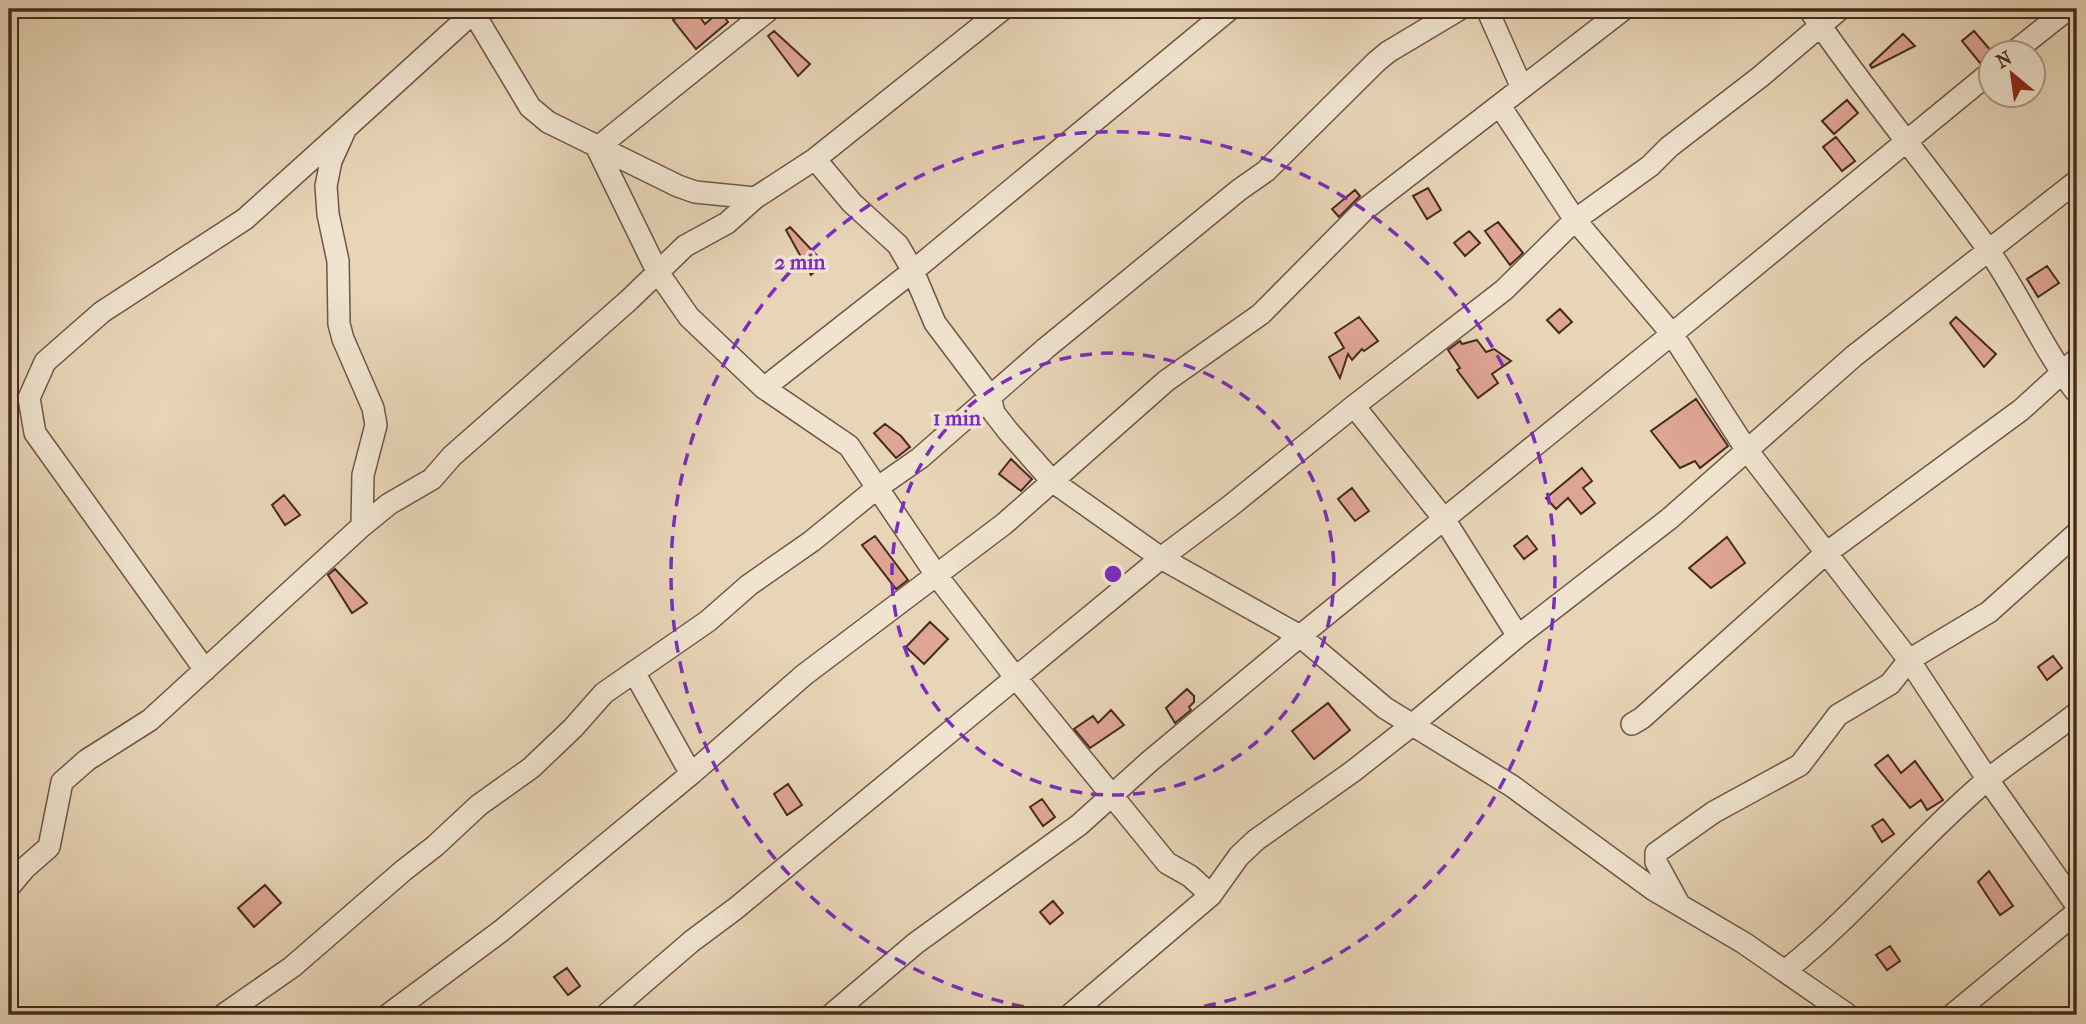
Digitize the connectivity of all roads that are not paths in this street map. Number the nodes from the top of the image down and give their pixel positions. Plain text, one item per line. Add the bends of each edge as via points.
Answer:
1 (770, 9) edge
2 (1003, 9) edge
3 (1230, 9) edge
4 (1460, 9) edge
5 (1488, 9) edge
6 (1624, 9) edge
7 (1840, 9) edge
8 (2068, 9) edge
9 (475, 11) edge
10 (1814, 17) edge
11 (2032, 38) edge
12 (1978, 82) edge
13 (1522, 88) junction
14 (1500, 106) junction
15 (346, 128) junction
16 (1905, 141) junction
17 (597, 148) junction
18 (815, 159) junction
19 (2077, 181) edge
20 (755, 198) junction
21 (1575, 220) junction
22 (1988, 251) junction
23 (657, 271) junction
24 (913, 271) junction
25 (1672, 334) junction
26 (2070, 366) edge
27 (764, 388) junction
28 (2077, 393) edge
29 (990, 396) junction
30 (1354, 406) junction
31 (1746, 449) junction
32 (1052, 481) junction
33 (877, 488) junction
34 (1444, 519) junction
35 (362, 526) junction
36 (2077, 533) edge
37 (1825, 554) junction
38 (1161, 558) junction
39 (937, 576) junction
40 (1300, 636) junction
41 (1518, 636) junction
42 (1909, 660) junction
43 (205, 670) junction
44 (634, 672) junction
45 (1016, 678) junction
46 (2077, 713) edge
47 (1632, 724) dead end
48 (1412, 726) junction
49 (691, 774) junction
50 (1988, 780) junction
51 (1111, 796) junction
52 (9, 887) edge
53 (1211, 895) junction
54 (1681, 907) junction
55 (2077, 909) edge
56 (1786, 970) junction
57 (223, 1015) edge
58 (388, 1015) edge
59 (606, 1015) edge
60 (831, 1015) edge
61 (1070, 1015) edge
62 (1848, 1015) edge
63 (1952, 1015) edge

1 - 17 street
2 - 18 street
3 - 24 street
4 - 29 street via 1388,52 1266,171
5 - 13 street
6 - 13 street
7 - 10 street
8 - 11 street
9 - 15 street
9 - 17 street via 530,107
10 - 16 street
10 - 21 street via 1760,77
12 - 16 street
13 - 14 street
14 - 21 street
14 - 32 street via 1364,210 1277,301 1166,382
15 - 35 street via 326,186 338,261 342,339 376,425 363,475
15 - 43 street via 245,219 94,317 45,362 29,398 35,433
16 - 22 street
16 - 25 street
17 - 20 street via 695,192
17 - 23 street
18 - 20 street
18 - 24 street via 852,203 898,245
19 - 22 street
20 - 23 street
21 - 25 street
21 - 30 street via 1504,290
22 - 26 street
22 - 31 street via 1854,356
23 - 27 street via 689,317
23 - 35 street via 432,479
24 - 27 street
24 - 29 street via 935,323
25 - 31 street
25 - 34 street
26 - 28 street
26 - 37 street via 2002,425
27 - 33 street via 849,446
29 - 32 street via 1007,431
29 - 33 street via 929,451
30 - 34 street
30 - 38 street
31 - 37 street
31 - 41 street via 1669,519
32 - 38 street
32 - 39 street
33 - 39 street
33 - 44 street via 708,621
34 - 40 street
34 - 41 street
35 - 43 street
36 - 42 street via 1989,612
37 - 42 street
37 - 47 street
38 - 40 street
38 - 45 street
39 - 45 street
39 - 49 street via 803,675
40 - 48 street
40 - 51 street
41 - 48 street
42 - 50 street
42 - 54 street via 1889,684 1838,715 1800,765 1714,812 1656,853 1656,862
43 - 52 street via 150,720 87,760 62,782 49,847
44 - 49 street
44 - 57 street via 604,693 531,768 479,806 292,967
45 - 51 street
45 - 59 street
46 - 50 street
48 - 53 street via 1256,840
48 - 54 street via 1512,786
49 - 58 street via 501,931
50 - 55 street
50 - 56 street via 1824,940
51 - 53 street via 1167,863
51 - 60 street via 1079,825 916,943
53 - 61 street
54 - 56 street
55 - 63 street
56 - 62 street

